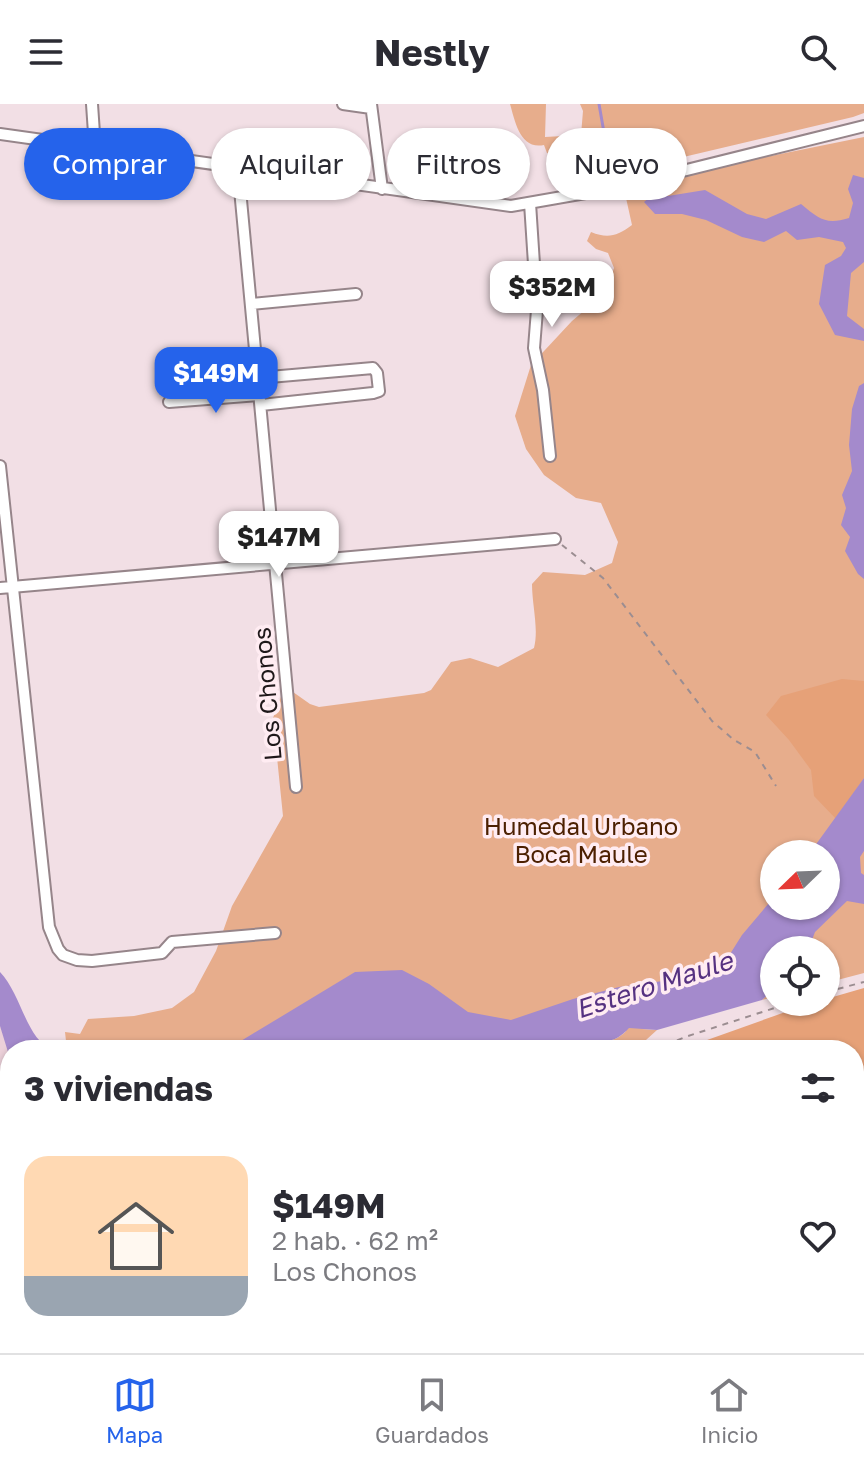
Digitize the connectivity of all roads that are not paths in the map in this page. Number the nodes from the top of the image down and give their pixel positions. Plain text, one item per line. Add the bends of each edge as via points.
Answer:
1 (92, 104) edge
2 (343, 104) edge
3 (371, 106) edge
4 (864, 126) edge
5 (94, 128) edge
6 (0, 134) edge
7 (24, 138) edge
8 (371, 187) edge
9 (382, 189) junction
10 (241, 200) edge
11 (530, 203) junction
12 (356, 294) dead end
13 (251, 304) junction
14 (258, 378) junction
15 (260, 400) junction
16 (169, 402) dead end
17 (550, 456) dead end
18 (0, 466) edge
19 (555, 539) road end
20 (276, 562) junction
21 (12, 587) junction
22 (0, 588) edge
23 (296, 787) dead end
24 (275, 933) dead end

1 - 5 street
2 - 3 street
3 - 9 street
4 - 11 street via 614,188
6 - 7 street
8 - 9 street
9 - 11 street via 502,205
10 - 13 street, Los Chonos
11 - 17 street via 537,310 534,348
12 - 13 street
13 - 14 street, Los Chonos
14 - 15 street, Los Chonos
14 - 15 street via 373,368 379,391
15 - 16 street
15 - 20 street, Los Chonos
18 - 21 street
19 - 20 street
20 - 21 street
20 - 23 street, Los Chonos
21 - 22 street
21 - 24 street via 49,927 58,949 70,958 92,961 162,953 172,942

